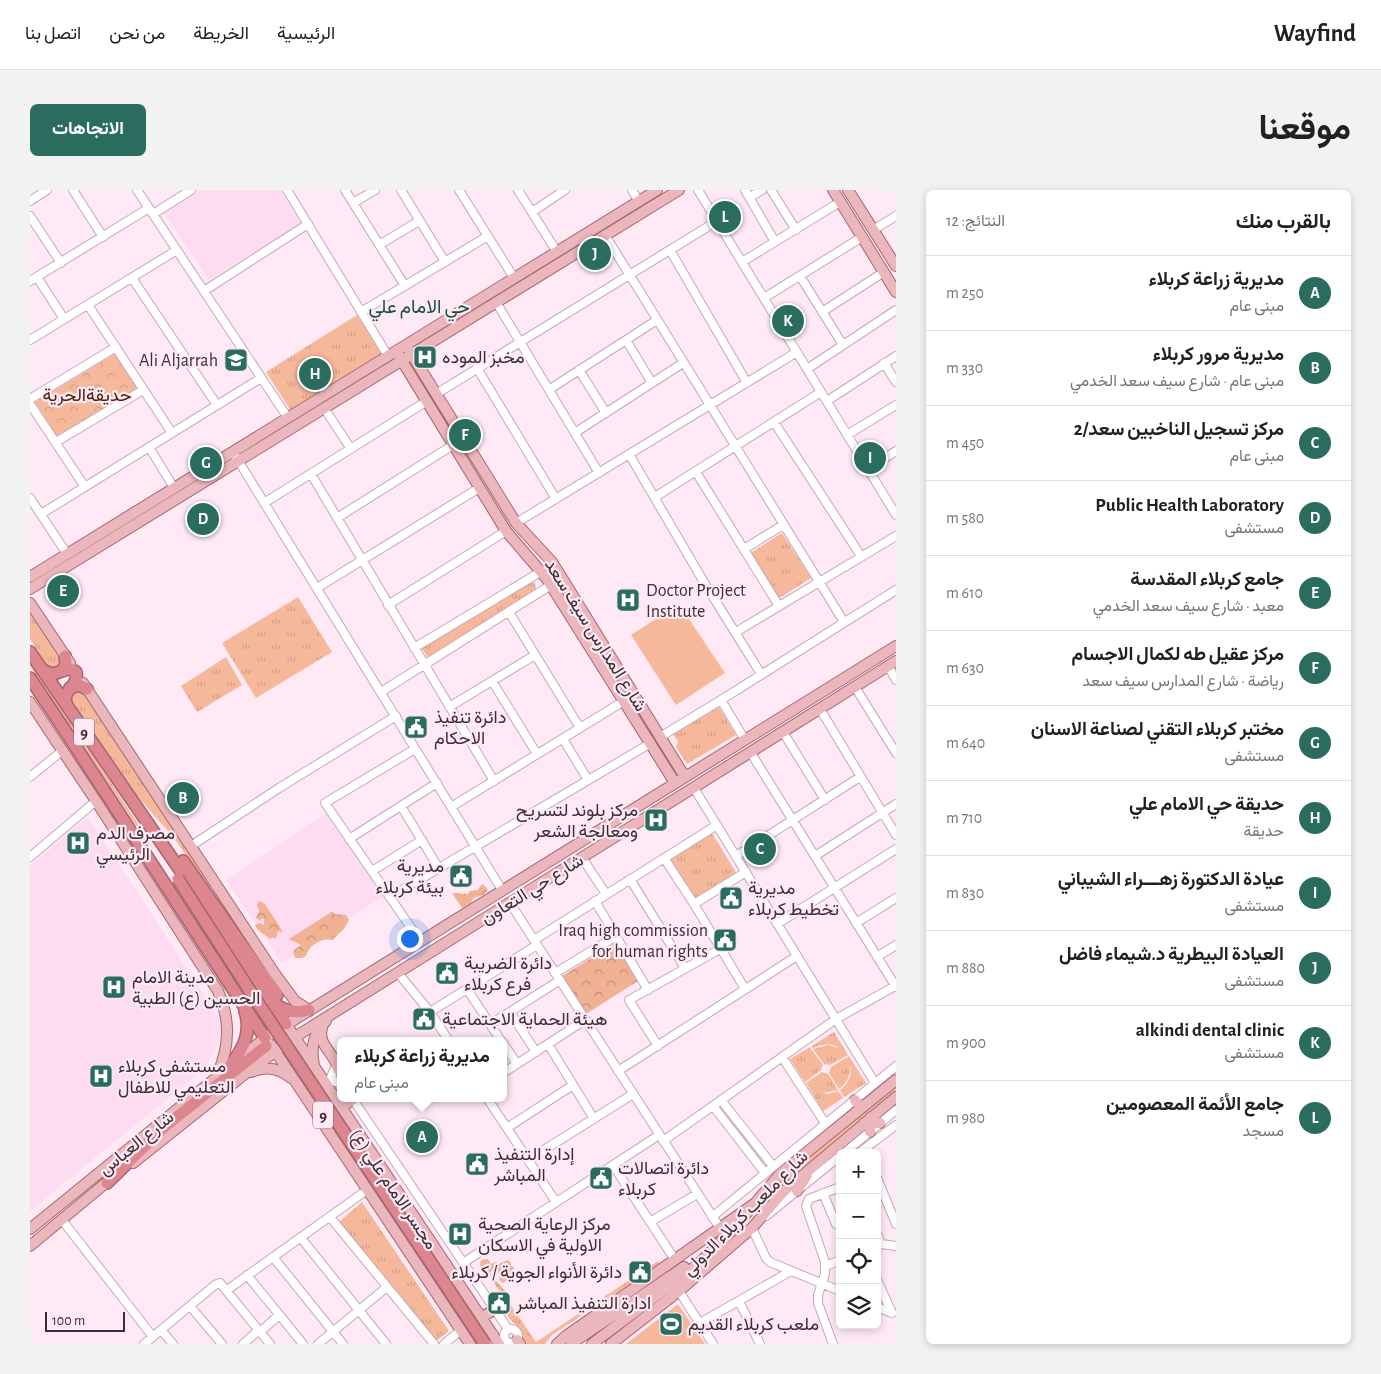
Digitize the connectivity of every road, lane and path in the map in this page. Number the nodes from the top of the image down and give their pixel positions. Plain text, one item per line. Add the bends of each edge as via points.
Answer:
1 (47, 190) edge
2 (73, 190) edge
3 (137, 190) edge
4 (191, 190) edge
5 (287, 190) edge
6 (345, 190) edge
7 (375, 190) edge
8 (400, 190) edge
9 (459, 190) edge
10 (518, 190) edge
11 (565, 190) edge
12 (632, 190) edge
13 (657, 190) edge
14 (679, 190) edge
15 (698, 190) edge
16 (762, 190) edge
17 (771, 190) edge
18 (833, 190) edge
19 (848, 190) edge
20 (747, 194) edge
21 (30, 200) edge
22 (639, 202) junction
23 (840, 202) junction
24 (353, 203) junction
25 (151, 211) junction
26 (532, 212) junction
27 (30, 216) edge
28 (896, 216) edge
29 (420, 221) junction
30 (717, 221) junction
31 (308, 224) junction
32 (796, 230) junction
33 (873, 230) junction
34 (606, 235) junction
35 (488, 236) junction
36 (103, 237) junction
37 (862, 237) junction
38 (579, 238) junction
39 (776, 242) junction
40 (379, 245) junction
41 (567, 246) junction
42 (584, 248) junction
43 (177, 250) junction
44 (670, 250) junction
45 (557, 252) junction
46 (574, 255) junction
47 (60, 262) junction
48 (445, 262) junction
49 (742, 262) junction
50 (896, 266) edge
51 (884, 272) junction
52 (630, 275) junction
53 (800, 276) junction
54 (132, 278) junction
55 (514, 278) junction
56 (33, 279) edge
57 (405, 286) junction
58 (204, 292) junction
59 (896, 292) edge
60 (764, 298) junction
61 (496, 302) junction
62 (88, 305) junction
63 (896, 310) edge
64 (362, 312) junction
65 (822, 312) junction
66 (64, 319) junction
67 (658, 320) junction
68 (30, 340) edge
69 (626, 340) junction
70 (521, 341) junction
71 (843, 345) junction
72 (116, 347) junction
73 (409, 350) junction
74 (797, 352) junction
75 (395, 356) junction
76 (896, 356) edge
77 (684, 363) junction
78 (884, 363) junction
79 (478, 368) junction
80 (807, 369) junction
81 (579, 370) junction
82 (261, 378) junction
83 (896, 382) edge
84 (747, 383) junction
85 (652, 384) junction
86 (550, 389) junction
87 (143, 390) junction
88 (821, 392) junction
89 (436, 394) junction
90 (30, 399) edge
91 (827, 401) junction
92 (427, 402) junction
93 (30, 404) edge
94 (217, 405) junction
95 (896, 405) edge
96 (709, 406) junction
97 (444, 407) junction
98 (324, 408) junction
99 (433, 412) junction
100 (606, 412) junction
101 (450, 417) junction
102 (288, 418) junction
103 (774, 422) junction
104 (440, 423) junction
105 (576, 432) junction
106 (172, 433) junction
107 (847, 435) junction
108 (56, 442) junction
109 (453, 445) junction
110 (149, 447) junction
111 (735, 447) junction
112 (351, 449) junction
113 (896, 451) edge
114 (629, 454) junction
115 (236, 456) junction
116 (868, 469) junction
117 (696, 472) junction
118 (599, 473) junction
119 (310, 474) junction
120 (85, 487) junction
121 (174, 488) junction
122 (479, 488) junction
123 (896, 497) edge
124 (30, 498) edge
125 (655, 498) junction
126 (556, 499) junction
127 (888, 502) junction
128 (264, 503) junction
129 (41, 514) junction
130 (896, 515) edge
131 (337, 518) junction
132 (516, 523) junction
133 (783, 525) junction
134 (506, 531) junction
135 (896, 536) edge
136 (744, 549) junction
137 (67, 554) junction
138 (861, 556) junction
139 (362, 560) junction
140 (542, 571) junction
141 (30, 577) edge
142 (819, 582) junction
143 (551, 585) junction
144 (317, 588) junction
145 (30, 589) edge
146 (896, 590) edge
147 (30, 603) edge
148 (388, 605) junction
149 (779, 606) junction
150 (509, 612) junction
151 (844, 622) junction
152 (736, 632) junction
153 (896, 646) edge
154 (414, 648) junction
155 (30, 652) edge
156 (535, 654) junction
157 (65, 656) junction
158 (615, 664) junction
159 (892, 664) edge
160 (424, 665) junction
161 (41, 669) junction
162 (605, 670) junction
163 (62, 671) junction
164 (76, 672) junction
165 (761, 674) junction
166 (623, 676) junction
167 (30, 678) edge
168 (896, 680) edge
169 (492, 681) junction
170 (612, 682) junction
171 (855, 687) junction
172 (70, 688) junction
173 (87, 689) junction
174 (381, 692) junction
175 (721, 700) junction
176 (30, 702) edge
177 (624, 702) junction
178 (67, 706) junction
179 (449, 707) junction
180 (820, 709) junction
181 (396, 716) junction
182 (580, 728) junction
183 (783, 732) junction
184 (660, 737) junction
185 (563, 739) junction
186 (745, 740) junction
187 (893, 742) edge
188 (650, 743) junction
189 (415, 749) junction
190 (63, 750) junction
191 (751, 753) junction
192 (896, 753) edge
193 (537, 754) junction
194 (721, 754) junction
195 (708, 762) junction
196 (729, 766) junction
197 (714, 775) junction
198 (30, 777) edge
199 (685, 777) junction
200 (860, 777) junction
201 (588, 780) junction
202 (494, 781) junction
203 (437, 783) junction
204 (676, 783) junction
205 (694, 788) junction
206 (127, 794) junction
207 (825, 800) junction
208 (96, 801) junction
209 (114, 804) junction
210 (896, 804) edge
211 (401, 806) junction
212 (452, 807) junction
213 (882, 813) junction
214 (793, 820) junction
215 (148, 823) junction
216 (717, 825) junction
217 (896, 835) edge
218 (349, 838) junction
219 (422, 840) junction
220 (191, 846) junction
221 (475, 846) junction
222 (896, 849) edge
223 (736, 856) junction
224 (815, 856) junction
225 (30, 857) edge
226 (582, 858) junction
227 (664, 858) junction
228 (438, 867) junction
229 (372, 871) junction
230 (746, 872) junction
231 (630, 879) junction
232 (175, 881) junction
233 (835, 888) junction
234 (502, 890) junction
235 (606, 894) junction
236 (390, 897) junction
237 (896, 898) edge
238 (595, 901) junction
239 (510, 903) junction
240 (694, 904) junction
241 (452, 922) junction
242 (856, 923) junction
243 (777, 924) junction
244 (436, 932) junction
245 (461, 934) junction
246 (616, 936) junction
247 (420, 941) junction
248 (535, 942) junction
249 (444, 944) junction
250 (896, 945) edge
251 (720, 948) junction
252 (797, 956) junction
253 (877, 957) junction
254 (685, 968) junction
255 (398, 973) junction
256 (253, 976) junction
257 (558, 977) junction
258 (896, 986) edge
259 (467, 989) junction
260 (745, 989) junction
261 (233, 990) junction
262 (648, 990) junction
263 (272, 996) junction
264 (242, 1002) junction
265 (309, 1010) junction
266 (334, 1012) junction
267 (430, 1012) junction
268 (510, 1012) junction
269 (836, 1019) junction
270 (585, 1020) junction
271 (324, 1022) junction
272 (286, 1024) junction
273 (491, 1024) junction
274 (446, 1037) edge
275 (499, 1037) edge
276 (294, 1038) junction
277 (548, 1044) junction
278 (269, 1045) junction
279 (658, 1046) junction
280 (507, 1049) edge
281 (536, 1052) junction
282 (782, 1057) junction
283 (517, 1064) junction
284 (337, 1065) edge
285 (230, 1066) junction
286 (896, 1066) edge
287 (316, 1070) junction
288 (337, 1070) edge
289 (507, 1070) edge
290 (618, 1071) junction
291 (217, 1076) junction
292 (241, 1077) junction
293 (896, 1080) edge
294 (295, 1082) junction
295 (337, 1082) edge
296 (875, 1083) junction
297 (573, 1086) junction
298 (633, 1094) junction
299 (896, 1097) edge
300 (721, 1100) junction
301 (337, 1102) edge
302 (337, 1102) edge
303 (348, 1102) edge
304 (354, 1102) edge
305 (490, 1102) edge
306 (858, 1104) junction
307 (713, 1106) junction
308 (341, 1108) junction
309 (896, 1110) edge
310 (594, 1119) junction
311 (825, 1123) junction
312 (871, 1124) junction
313 (896, 1127) edge
314 (507, 1128) junction
315 (661, 1138) junction
316 (848, 1149) edge
317 (867, 1149) edge
318 (836, 1159) edge
319 (528, 1160) junction
320 (612, 1165) junction
321 (773, 1166) junction
322 (811, 1168) junction
323 (765, 1173) junction
324 (106, 1182) junction
325 (393, 1186) junction
326 (836, 1188) edge
327 (881, 1188) edge
328 (767, 1189) junction
329 (797, 1191) junction
330 (823, 1193) junction
331 (697, 1194) junction
332 (370, 1195) junction
333 (556, 1202) junction
334 (405, 1203) junction
335 (773, 1203) junction
336 (754, 1204) junction
337 (763, 1215) junction
338 (384, 1216) junction
339 (330, 1217) junction
340 (712, 1217) junction
341 (62, 1220) junction
342 (650, 1222) junction
343 (836, 1224) edge
344 (896, 1224) edge
345 (720, 1228) junction
346 (752, 1228) junction
347 (30, 1230) edge
348 (301, 1238) junction
349 (724, 1239) junction
350 (881, 1245) edge
351 (30, 1246) edge
352 (896, 1246) edge
353 (273, 1257) junction
354 (675, 1260) junction
355 (836, 1262) edge
356 (463, 1263) junction
357 (826, 1266) junction
358 (790, 1271) junction
359 (247, 1275) junction
360 (836, 1283) edge
361 (825, 1284) junction
362 (879, 1284) edge
363 (387, 1287) junction
364 (836, 1288) edge
365 (227, 1290) junction
366 (679, 1291) junction
367 (739, 1301) junction
368 (190, 1306) junction
369 (881, 1309) edge
370 (359, 1310) junction
371 (494, 1310) junction
372 (280, 1315) junction
373 (895, 1315) edge
374 (482, 1317) junction
375 (700, 1323) junction
376 (161, 1330) junction
377 (461, 1330) junction
378 (259, 1331) junction
379 (333, 1332) junction
380 (153, 1336) junction
381 (569, 1340) edge
382 (519, 1342) edge
383 (757, 1343) edge
384 (144, 1344) edge
385 (173, 1344) edge
386 (222, 1344) edge
387 (242, 1344) edge
388 (270, 1344) edge
389 (303, 1344) edge
390 (318, 1344) edge
391 (343, 1344) edge
392 (386, 1344) edge
393 (434, 1344) edge
394 (444, 1344) edge
395 (470, 1344) edge
396 (476, 1344) edge
397 (485, 1344) edge
398 (499, 1344) edge
399 (556, 1344) edge
400 (592, 1344) edge
401 (611, 1344) edge
402 (713, 1344) edge
403 (833, 1344) edge

1 - 21 street
2 - 36 street
3 - 25 street
4 - 25 street
5 - 31 street
6 - 24 street
7 - 24 street
8 - 29 street
9 - 35 street
10 - 26 street
11 - 26 street
12 - 22 street
13 - 22 main road
14 - 34 main road
15 - 30 street
16 - 20 street
17 - 32 street
18 - 23 main road
19 - 33 main road
20 - 39 street
22 - 38 main road
23 - 32 street
23 - 37 main road
24 - 40 street
25 - 36 street
25 - 43 street
26 - 45 street
27 - 47 street
28 - 33 street
29 - 40 street
29 - 48 street
30 - 44 street
30 - 49 street
31 - 58 street
31 - 64 street
32 - 39 street
33 - 50 main road
34 - 42 main road
34 - 52 street
35 - 48 street
35 - 55 street
36 - 47 street
37 - 51 main road
37 - 53 street
38 - 41 main road
38 - 42 main road
39 - 49 street
40 - 57 street
41 - 45 main road
41 - 46 main road
42 - 46 main road
43 - 54 street
43 - 58 street
44 - 52 street
44 - 84 street
45 - 55 main road
46 - 61 main road
47 - 56 street
48 - 57 street
49 - 60 street
51 - 59 main road
51 - 65 street
52 - 67 street
52 - 70 street
53 - 60 street
53 - 65 street
54 - 62 street
54 - 94 street
55 - 73 main road
56 - 66 street
57 - 64 street
58 - 82 street
60 - 74 street
61 - 70 street
61 - 73 main road
62 - 66 street
62 - 72 street
63 - 71 street
64 - 75 street
65 - 71 street
66 - 68 street
67 - 69 street
67 - 77 street
69 - 81 street
69 - 85 street
70 - 79 street
70 - 86 street
71 - 80 street
72 - 87 street
72 - 90 street
73 - 75 main road
73 - 89 main road, شارع المدارس سيف سعد
74 - 80 street
74 - 84 street
75 - 92 main road, شارع المدارس سيف سعد
75 - 98 main road
75 - 102 main road
76 - 78 street
77 - 85 street
77 - 96 street
78 - 83 street
78 - 91 street
79 - 89 street
79 - 126 street
80 - 88 street
81 - 86 street
81 - 100 street
82 - 94 street
82 - 102 street
84 - 96 street
85 - 100 street
86 - 105 street
87 - 106 street
87 - 108 street
88 - 91 street
88 - 103 street
89 - 97 main road, شارع المدارس سيف سعد
91 - 107 street
92 - 99 main road, شارع المدارس سيف سعد
92 - 112 street
93 - 108 street
94 - 106 street
95 - 107 street
96 - 111 street
96 - 114 street
97 - 99 main road
97 - 101 main road, شارع المدارس سيف سعد
98 - 112 street
98 - 115 main road
99 - 104 main road, شارع المدارس سيف سعد
100 - 105 street
101 - 104 main road via 445,417
101 - 132 main road, شارع المدارس سيف سعد
102 - 115 main road
103 - 111 street
103 - 138 street
104 - 109 main road, شارع المدارس سيف سعد
105 - 118 street
106 - 110 street
107 - 116 street
108 - 120 street
109 - 122 main road, شارع المدارس سيف سعد
109 - 131 street
110 - 120 street
110 - 121 street
111 - 117 street
111 - 133 street
112 - 119 street
113 - 116 street
114 - 118 street
114 - 125 street
115 - 121 main road
115 - 128 street
115 - 145 main road
116 - 127 street
117 - 125 street
117 - 136 street
118 - 126 street
119 - 128 street
119 - 131 street
120 - 129 street
121 - 137 main road
122 - 134 main road, شارع المدارس سيف سعد
122 - 139 street
123 - 127 street
124 - 129 street
125 - 152 street
126 - 132 street
127 - 130 street
128 - 144 street
129 - 137 street
131 - 139 street
132 - 158 main road, شارع المدارس سيف سعد via 552,562
133 - 136 street
133 - 142 street
134 - 140 main road, شارع المدارس سيف سعد
134 - 148 street
135 - 138 street
136 - 149 street
137 - 141 main road
138 - 142 street
139 - 144 street
139 - 148 street
140 - 143 main road, شارع المدارس سيف سعد
140 - 154 street
142 - 149 street
142 - 151 street
143 - 150 street
143 - 162 main road, شارع المدارس سيف سعد
144 - 174 street
146 - 151 street
147 - 157 main road
148 - 154 street
149 - 152 street
150 - 156 street
150 - 160 street
151 - 165 street
152 - 165 street
153 - 186 main road, شارع حي التعاون
154 - 160 street
155 - 161 highway, 9
156 - 169 street
156 - 182 street
157 - 163 highway via 66,664
157 - 164 main road
158 - 162 main road via 612,669
158 - 166 main road, شارع المدارس سيف سعد
159 - 168 street
159 - 171 main road, شارع حي التعاون
160 - 174 street
160 - 179 street
161 - 163 highway via 52,674
161 - 178 highway, 9
162 - 170 main road, شارع المدارس سيف سعد
163 - 164 highway
164 - 172 highway via 76,681
164 - 173 main road
165 - 175 street
166 - 170 main road via 617,676
166 - 184 main road, شارع المدارس سيف سعد
167 - 209 highway, 9
169 - 179 street
169 - 193 street
170 - 177 main road, شارع المدارس سيف سعد
171 - 180 main road, شارع حي التعاون
171 - 187 street
172 - 173 highway via 79,685
172 - 178 highway via 65,696
173 - 220 main road
174 - 181 street
175 - 184 street
175 - 186 street
176 - 190 main road
177 - 182 street
177 - 188 main road, شارع المدارس سيف سعد
178 - 206 highway, 9
179 - 202 street
180 - 183 main road, شارع حي التعاون
180 - 200 street
181 - 189 street
181 - 220 street
182 - 185 street
183 - 191 main road, شارع حي التعاون
183 - 207 street
184 - 199 main road, شارع المدارس سيف سعد
185 - 193 street
185 - 201 street
186 - 194 main road, شارع حي التعاون
187 - 192 street
188 - 201 street
188 - 204 main road, شارع المدارس سيف سعد
189 - 203 street
189 - 218 street via 325,803
190 - 198 street
190 - 208 main road
191 - 196 main road, شارع حي التعاون
191 - 214 street
193 - 202 street
194 - 195 main road, شارع حي التعاون
194 - 196 main road via 722,762
195 - 197 main road via 714,768
195 - 199 main road, شارع حي التعاون
196 - 197 main road, شارع حي التعاون
197 - 205 main road, شارع حي التعاون
199 - 204 main road, شارع حي التعاون
200 - 207 street
200 - 213 street
201 - 221 street
202 - 212 street
203 - 211 street
203 - 212 street
204 - 234 main road, شارع حي التعاون
205 - 216 street
205 - 226 main road, شارع حي التعاون
206 - 215 highway
206 - 232 highway, مجسر الامام علي (ع) / 9
207 - 214 street
208 - 225 street
208 - 291 main road via 220,997 226,1016 227,1037
209 - 232 highway, مجسر الامام علي (ع) / 9
209 - 261 highway
210 - 213 street
211 - 218 street
211 - 219 street
212 - 221 street
213 - 217 street
213 - 224 street
214 - 223 street
214 - 224 street
215 - 256 highway
215 - 263 highway via 191,871
216 - 223 street
216 - 227 street
218 - 229 street
219 - 228 street
219 - 229 street
220 - 265 main road via 292,998
221 - 228 street
221 - 234 street
222 - 233 street
223 - 230 street
224 - 233 street
226 - 235 street
226 - 239 main road, شارع حي التعاون
227 - 231 street
227 - 240 street
228 - 236 street
229 - 236 street
230 - 240 street
230 - 243 street
231 - 235 street
231 - 254 street
232 - 396 highway, مجسر الامام علي (ع) / 9 via 324,1117
232 - 397 highway, مجسر الامام علي (ع) / 9, bridge
233 - 242 street
233 - 243 street
234 - 241 main road, شارع حي التعاون
235 - 238 street
236 - 247 street
237 - 242 street
238 - 246 street
238 - 248 street
239 - 245 main road, شارع حي التعاون
239 - 248 street
240 - 251 street
241 - 244 main road, شارع حي التعاون
241 - 245 main road via 454,930
242 - 253 street
243 - 252 street
244 - 247 main road, شارع حي التعاون
244 - 249 main road via 443,936
245 - 249 main road, شارع حي التعاون
246 - 257 street
246 - 262 street
247 - 265 main road, شارع حي التعاون
248 - 257 street
248 - 259 street
249 - 255 main road, شارع حي التعاون
250 - 253 street
251 - 254 street
251 - 260 street
252 - 260 street
252 - 269 street
253 - 258 street
254 - 262 street
255 - 266 main road, شارع حي التعاون
255 - 267 street
256 - 261 highway
256 - 263 highway
257 - 268 street
257 - 270 street
258 - 269 street
259 - 267 street
259 - 273 street
260 - 279 street
261 - 264 highway
262 - 279 street via 629,1000
263 - 265 highway via 274,1004 283,1009
263 - 272 highway
264 - 278 highway
264 - 285 highway via 248,1019 247,1037
265 - 272 main road, شارع حي التعاون
266 - 271 main road
266 - 276 main road, شارع حي التعاون
267 - 274 street
268 - 273 street
268 - 281 street
269 - 282 street
269 - 296 street
270 - 277 street
270 - 290 street
271 - 284 main road via 321,1039
271 - 287 main road via 313,1044
272 - 276 main road
272 - 278 main road, شارع حي التعاون
273 - 275 street
276 - 278 main road, شارع حي التعاون
276 - 287 main road
277 - 281 street
277 - 297 street
278 - 285 main road, شارع العباس
278 - 292 main road, شارع العباس
278 - 294 main road
278 - 324 highway via 164,1128
279 - 290 street
280 - 283 street
281 - 283 street
282 - 300 street
282 - 311 street
283 - 289 street
285 - 291 main road, شارع العباس
286 - 296 street
287 - 302 main road
288 - 295 street via 332,1072 332,1079
290 - 298 street
291 - 347 main road, شارع العباس
292 - 294 main road via 269,1068
292 - 324 main road, شارع العباس
293 - 306 main road, شارع ملعب كربلاء الدولي
294 - 332 main road
296 - 306 street
297 - 310 street
297 - 314 street
298 - 310 street
298 - 315 street
299 - 312 main road, شارع ملعب كربلاء الدولي
300 - 307 street
300 - 321 street
301 - 308 main road
303 - 308 main road
304 - 356 street
305 - 314 street
306 - 311 street
306 - 328 main road, شارع ملعب كربلاء الدولي
307 - 315 street
307 - 323 street
308 - 325 main road
309 - 312 street
310 - 319 street
311 - 321 street
312 - 316 street
312 - 322 main road, شارع ملعب كربلاء الدولي
313 - 317 street
314 - 319 street
315 - 320 street
315 - 331 street
318 - 329 street
319 - 333 street
320 - 333 street
320 - 342 street
321 - 323 street
322 - 329 main road
322 - 335 main road, شارع ملعب كربلاء الدولي
323 - 340 street
324 - 341 main road, شارع العباس
325 - 332 main road via 385,1198
325 - 334 main road
326 - 330 street
327 - 344 street
328 - 335 main road via 765,1197
328 - 336 main road, شارع ملعب كربلاء الدولي
329 - 346 street
330 - 343 street
330 - 357 street via 809,1199 806,1206
331 - 340 street
331 - 342 street
332 - 338 main road
332 - 339 street
333 - 356 street
334 - 338 main road via 396,1201 389,1204
334 - 374 main road
335 - 337 main road, شارع ملعب كربلاء الدولي
336 - 337 main road via 764,1207
336 - 345 main road
336 - 349 main road, شارع ملعب كربلاء الدولي
337 - 346 main road, شارع ملعب كربلاء الدولي
338 - 377 main road
339 - 348 street
339 - 363 street
340 - 345 street
341 - 351 main road, شارع العباس
341 - 380 street
342 - 354 street
345 - 354 main road
346 - 358 street via 766,1258
346 - 366 main road, شارع ملعب كربلاء الدولي
348 - 353 street
348 - 370 street
349 - 381 main road
349 - 400 main road, شارع ملعب كربلاء الدولي via 688,1272
350 - 352 street
353 - 359 street
353 - 379 street
354 - 381 main road
355 - 357 street
356 - 371 street
357 - 361 street
358 - 361 street
358 - 367 street
359 - 365 street
359 - 372 street
360 - 361 street
361 - 364 street
361 - 403 street via 818,1294 818,1303
362 - 373 street
363 - 370 street
363 - 393 street
365 - 368 street via 218,1283
365 - 378 street
366 - 375 street
366 - 401 main road, شارع ملعب كربلاء الدولي
367 - 375 street
367 - 383 street
368 - 376 street
368 - 386 street
369 - 373 street
370 - 379 street
370 - 392 street
371 - 374 main road
371 - 382 street via 508,1329 505,1340
372 - 378 street
372 - 389 street
374 - 398 main road
375 - 402 street
376 - 380 street
376 - 385 street
377 - 394 street
377 - 395 main road
378 - 387 street
378 - 388 street
379 - 390 street
379 - 391 street
380 - 384 street
381 - 399 main road

